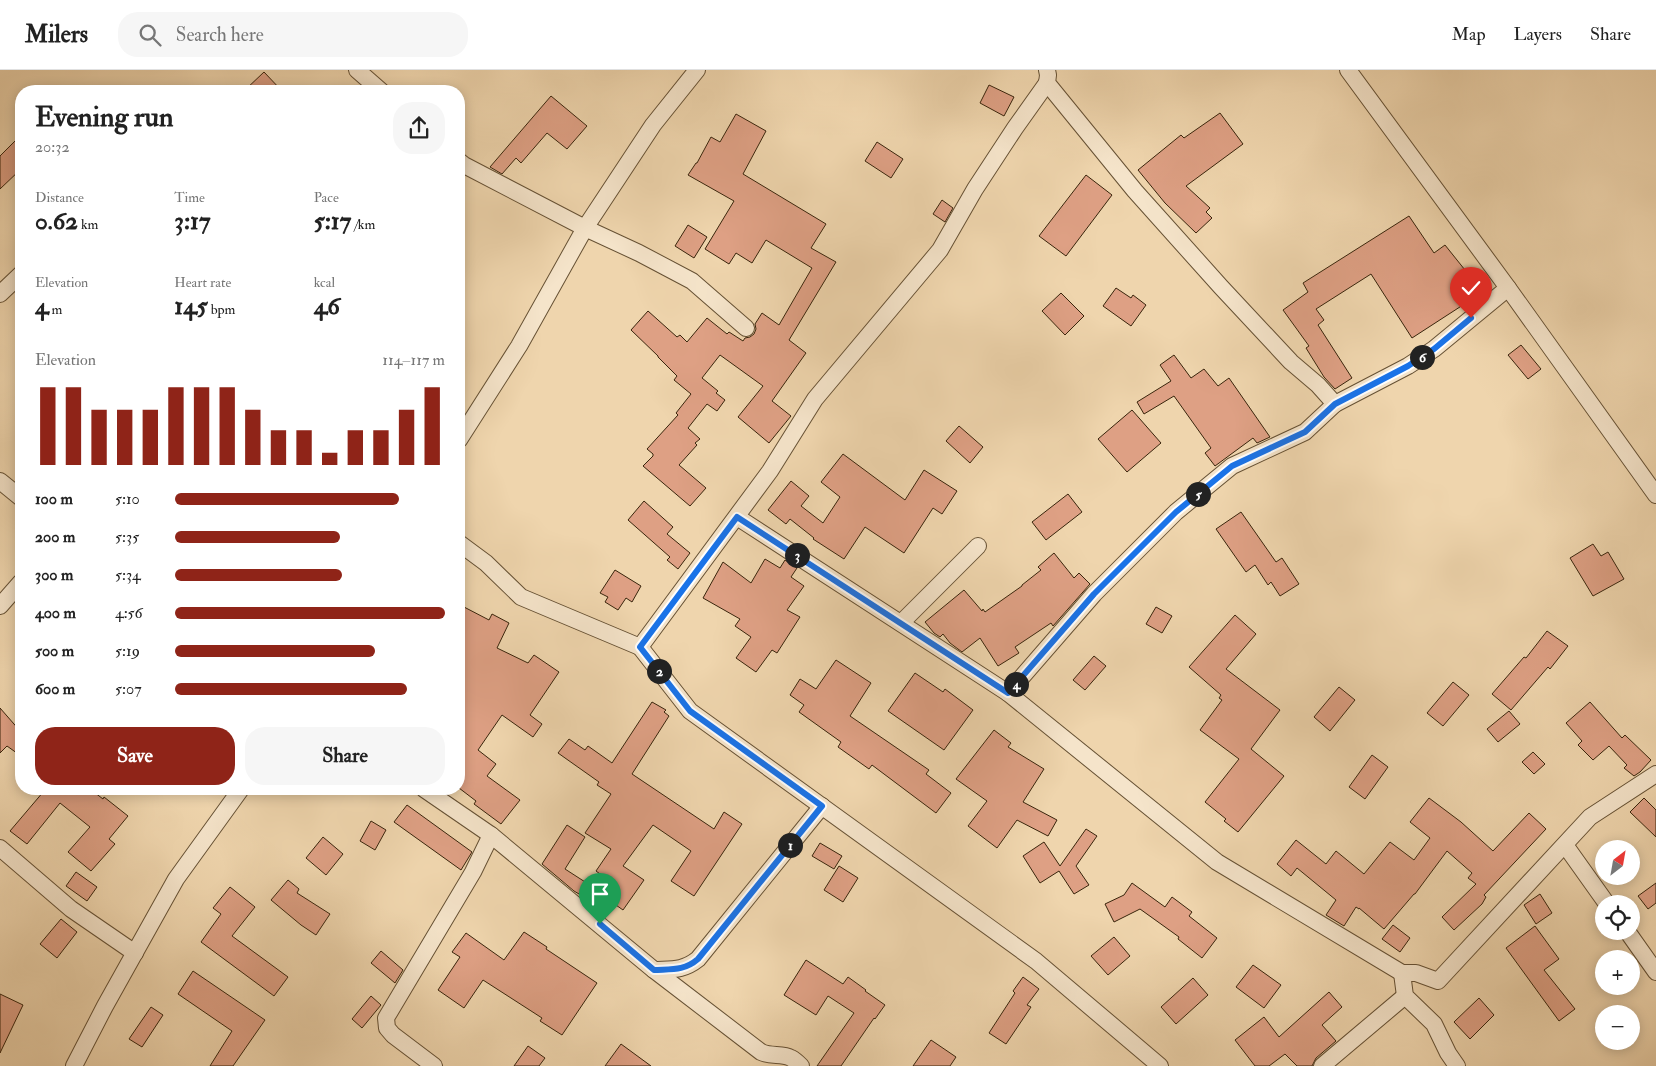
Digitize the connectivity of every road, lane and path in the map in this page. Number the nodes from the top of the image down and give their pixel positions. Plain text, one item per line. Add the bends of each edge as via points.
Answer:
1 (357, 70) edge
2 (697, 70) edge
3 (1348, 70) edge
4 (1047, 76) edge
5 (374, 85) edge
6 (465, 166) edge
7 (586, 228) junction
8 (15, 280) edge
9 (1508, 288) junction
10 (0, 294) edge
11 (746, 328) dead end
12 (1335, 404) junction
13 (465, 431) edge
14 (0, 480) edge
15 (15, 493) edge
16 (1656, 495) edge
17 (737, 517) junction
18 (978, 546) dead end
19 (465, 547) edge
20 (15, 589) edge
21 (0, 606) edge
22 (901, 623) junction
23 (640, 647) junction
24 (1008, 693) junction
25 (1656, 774) edge
26 (237, 795) edge
27 (433, 795) edge
28 (822, 806) junction
29 (491, 835) junction
30 (1565, 845) junction
31 (0, 848) edge
32 (1601, 895) edge
33 (1633, 940) edge
34 (135, 953) junction
35 (654, 970) junction
36 (1656, 972) edge
37 (1402, 973) junction
38 (1405, 996) junction
39 (74, 1066) edge
40 (434, 1066) edge
41 (801, 1066) edge
42 (1160, 1066) edge
43 (1322, 1066) edge
44 (1457, 1066) edge

1 - 5 street
2 - 7 street via 653,125
3 - 9 street
4 - 12 street via 1135,191 1221,287
4 - 17 street via 940,250 815,399
6 - 7 street
7 - 11 street via 692,281
7 - 13 street via 519,346
8 - 10 street
9 - 12 street via 1434,349
9 - 16 street
12 - 24 street via 1305,432 1232,466 1176,512 1094,594
14 - 15 street
17 - 22 street
17 - 23 street
18 - 22 street
19 - 23 street via 486,563 520,597
20 - 21 street
22 - 24 street
23 - 28 street via 690,711
24 - 37 street via 1217,862
25 - 30 street via 1590,817
26 - 34 street via 176,880
27 - 29 street
28 - 35 street via 698,959 680,969
28 - 42 street via 1036,961
29 - 35 street
29 - 40 street via 473,872 386,1018 387,1028 393,1035
30 - 32 street
30 - 37 street via 1438,981 1416,973
31 - 34 street via 71,909
33 - 36 street
34 - 39 street
35 - 41 street via 761,1052 792,1058
37 - 38 street
38 - 43 street
38 - 44 street via 1434,1024

